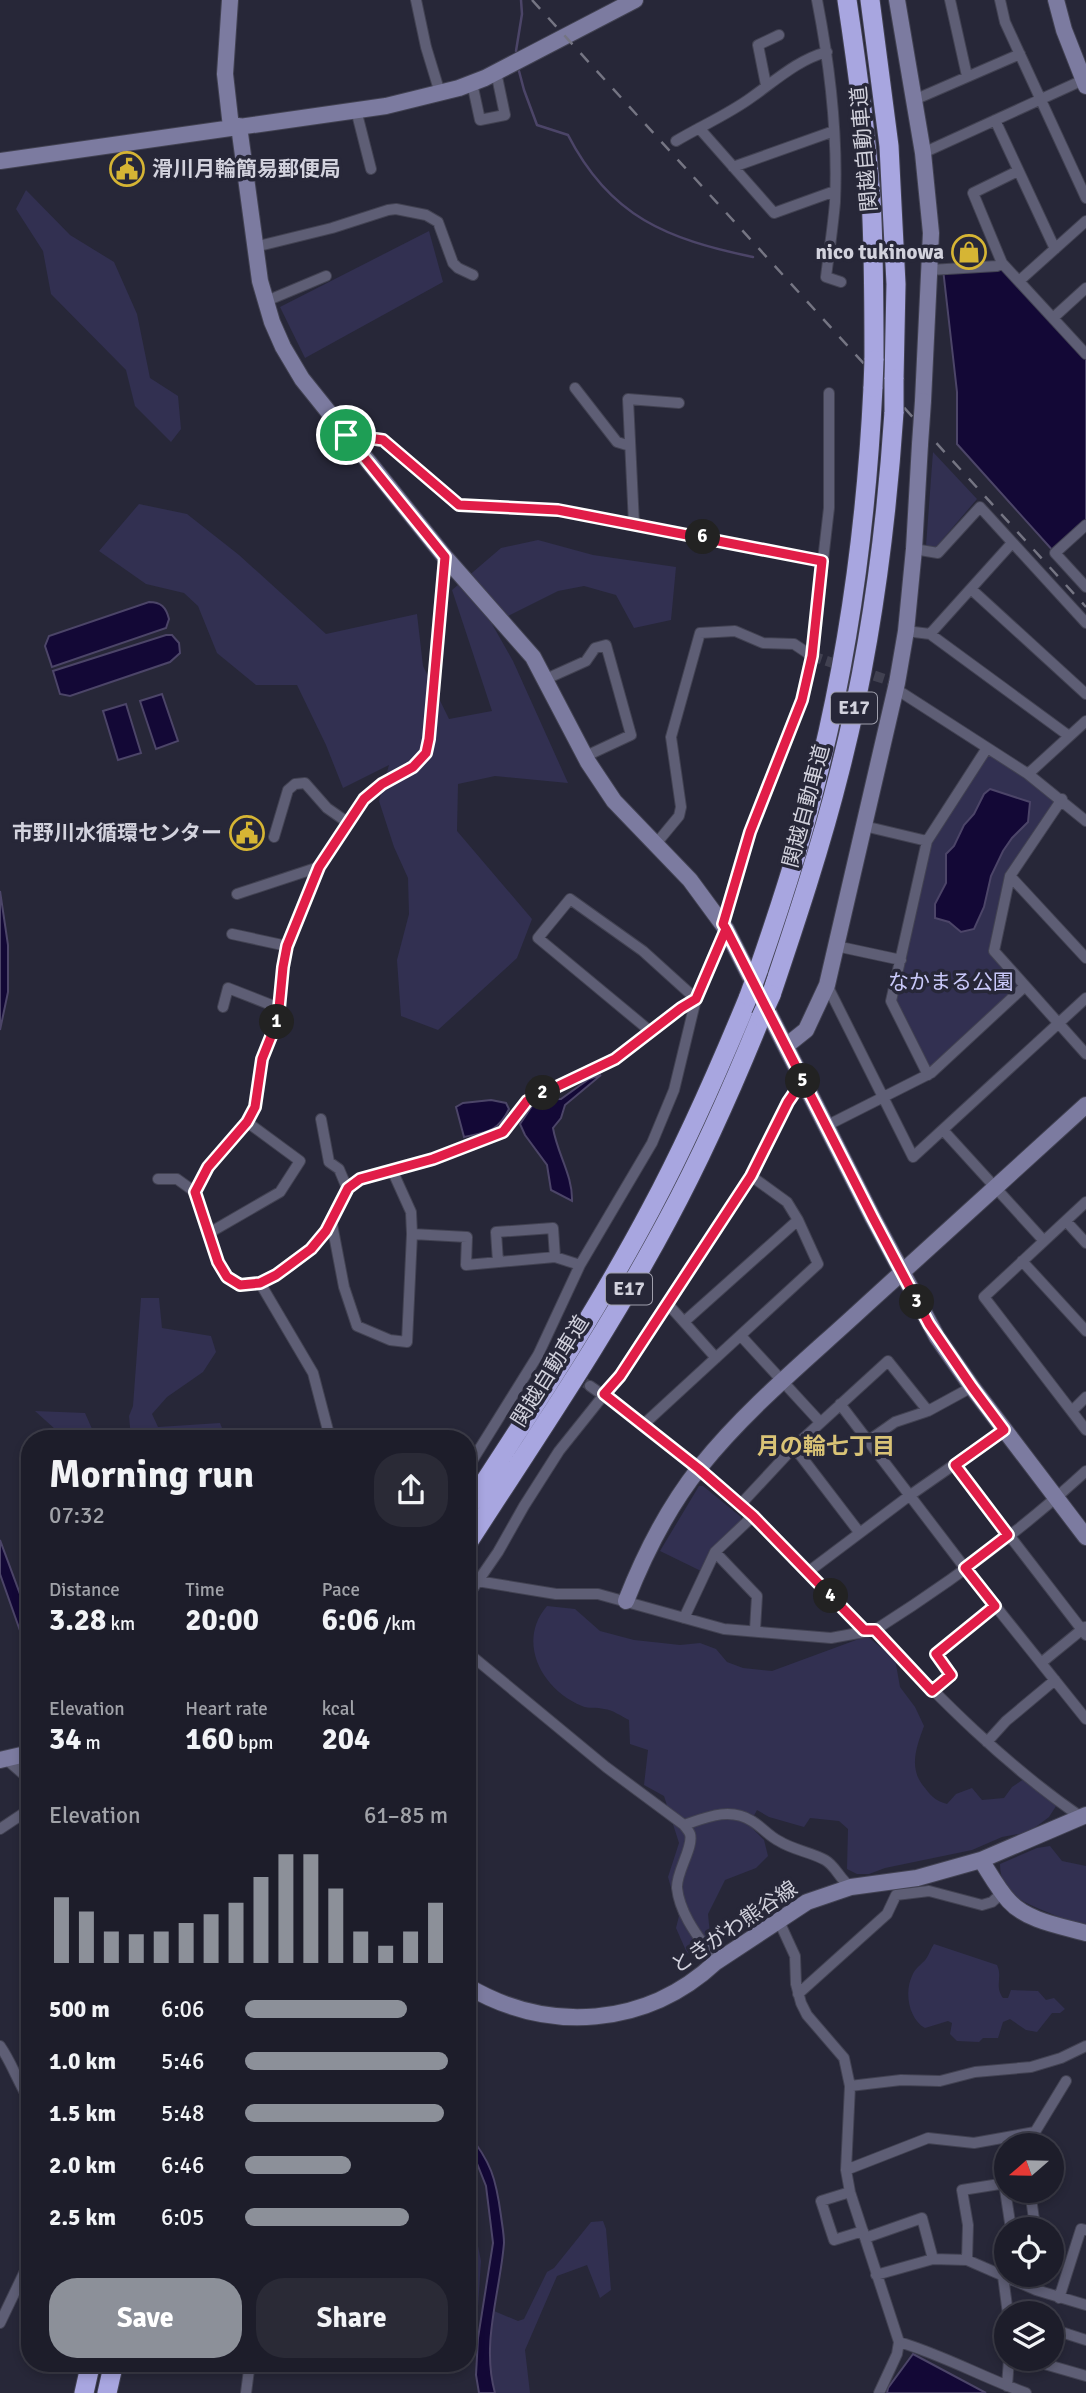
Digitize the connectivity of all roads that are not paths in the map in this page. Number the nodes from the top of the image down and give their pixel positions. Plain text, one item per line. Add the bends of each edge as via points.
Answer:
1 (230, 0) edge
2 (416, 0) edge
3 (817, 0) edge
4 (847, 0) edge
5 (870, 0) edge
6 (897, 0) edge
7 (950, 0) edge
8 (1000, 0) edge
9 (1056, 0) edge
10 (628, 2) edge
11 (779, 35) dead end
12 (827, 52) junction
13 (1020, 54) junction
14 (496, 72) junction
15 (967, 76) junction
16 (472, 83) junction
17 (1084, 83) edge
18 (766, 85) junction
19 (440, 93) junction
20 (1040, 99) junction
21 (914, 100) junction
22 (356, 110) junction
23 (995, 120) junction
24 (235, 126) junction
25 (699, 128) junction
26 (834, 131) junction
27 (676, 141) dead end
28 (923, 153) junction
29 (0, 161) edge
30 (733, 167) junction
31 (371, 169) dead end
32 (1018, 170) junction
33 (835, 191) junction
34 (1086, 198) edge
35 (1086, 221) edge
36 (255, 247) junction
37 (1055, 249) junction
38 (1002, 263) junction
39 (930, 270) junction
40 (473, 275) dead end
41 (326, 276) dead end
42 (1019, 281) junction
43 (841, 282) dead end
44 (1086, 288) edge
45 (264, 302) junction
46 (1053, 318) junction
47 (1086, 354) edge
48 (575, 388) dead end
49 (829, 393) dead end
50 (679, 403) dead end
51 (346, 435) junction
52 (630, 446) junction
53 (634, 524) junction
54 (1086, 525) edge
55 (1012, 542) junction
56 (914, 549) junction
57 (445, 557) junction
58 (822, 561) junction
59 (1086, 587) edge
60 (971, 589) junction
61 (1086, 623) edge
62 (906, 631) junction
63 (930, 634) junction
64 (812, 656) junction
65 (546, 679) junction
66 (896, 690) junction
67 (1086, 694) edge
68 (1086, 721) edge
69 (1069, 736) junction
70 (987, 748) junction
71 (586, 756) junction
72 (1028, 774) junction
73 (1062, 799) junction
74 (1086, 821) edge
75 (347, 822) junction
76 (864, 826) junction
77 (274, 837) dead end
78 (927, 841) junction
79 (655, 845) junction
80 (319, 867) junction
81 (1010, 876) junction
82 (237, 894) dead end
83 (725, 927) junction
84 (232, 934) dead end
85 (287, 946) junction
86 (836, 946) junction
87 (1086, 958) edge
88 (901, 960) junction
89 (827, 985) junction
90 (1026, 986) junction
91 (1086, 998) edge
92 (696, 999) junction
93 (223, 1007) dead end
94 (279, 1008) junction
95 (1058, 1023) junction
96 (650, 1031) junction
97 (786, 1046) junction
98 (1086, 1054) edge
99 (928, 1074) junction
100 (803, 1080) junction
101 (883, 1097) junction
102 (1086, 1105) edge
103 (321, 1119) dead end
104 (247, 1122) junction
105 (826, 1126) junction
106 (943, 1130) junction
107 (393, 1170) junction
108 (751, 1176) junction
109 (158, 1179) dead end
110 (348, 1188) junction
111 (996, 1188) junction
112 (195, 1192) junction
113 (1086, 1202) edge
114 (331, 1219) junction
115 (798, 1220) junction
116 (1066, 1221) junction
117 (209, 1233) junction
118 (412, 1234) junction
119 (1044, 1241) junction
120 (1086, 1243) edge
121 (555, 1257) junction
122 (1022, 1261) junction
123 (498, 1262) junction
124 (580, 1265) junction
125 (902, 1273) junction
126 (260, 1283) junction
127 (667, 1303) junction
128 (685, 1321) junction
129 (1086, 1331) edge
130 (741, 1336) junction
131 (716, 1358) junction
132 (782, 1381) junction
133 (590, 1386) tunnel mouth
134 (972, 1387) junction
135 (604, 1394) junction
136 (1086, 1397) edge
137 (840, 1404) junction
138 (928, 1411) junction
139 (1072, 1411) junction
140 (820, 1422) junction
141 (644, 1424) junction
142 (328, 1430) edge
143 (1004, 1430) junction
144 (1086, 1430) edge
145 (868, 1441) junction
146 (794, 1447) junction
147 (476, 1456) edge
148 (955, 1465) junction
149 (699, 1469) junction
150 (1086, 1471) edge
151 (476, 1494) edge
152 (909, 1496) junction
153 (1056, 1499) junction
154 (740, 1505) junction
155 (753, 1516) junction
156 (476, 1530) edge
157 (859, 1532) junction
158 (1008, 1535) junction
159 (1086, 1537) edge
160 (715, 1552) junction
161 (965, 1568) junction
162 (808, 1572) junction
163 (477, 1581) joint
164 (625, 1601) junction
165 (995, 1606) junction
166 (684, 1618) junction
167 (755, 1630) junction
168 (869, 1630) junction
169 (1085, 1631) edge
170 (476, 1659) edge
171 (1041, 1663) junction
172 (1055, 1680) junction
173 (932, 1691) junction
174 (1086, 1719) edge
175 (987, 1742) junction
176 (21, 1754) edge
177 (2, 1756) edge
178 (21, 1772) edge
179 (21, 1815) edge
180 (1084, 1818) edge
181 (684, 1825) junction
182 (0, 1829) edge
183 (981, 1860) junction
184 (851, 1887) junction
185 (1002, 1893) junction
186 (778, 1919) junction
187 (1086, 1933) edge
188 (716, 1962) junction
189 (476, 1991) edge
190 (798, 1994) junction
191 (0, 2046) edge
192 (1086, 2046) edge
193 (1066, 2081) dead end
194 (850, 2086) junction
195 (21, 2088) edge
196 (846, 2170) junction
197 (994, 2185) edge
198 (850, 2192) junction
199 (1008, 2203) edge
200 (1032, 2203) edge
201 (1086, 2230) edge
202 (864, 2235) junction
203 (933, 2259) junction
204 (967, 2260) junction
205 (994, 2272) edge
206 (876, 2275) junction
207 (21, 2279) edge
208 (1031, 2287) edge
209 (1059, 2298) junction
210 (1086, 2305) edge
211 (0, 2323) edge
212 (1064, 2333) edge
213 (1086, 2340) edge
214 (899, 2342) junction
215 (1064, 2370) edge
216 (1008, 2371) edge
217 (89, 2372) edge
218 (112, 2372) edge
219 (249, 2372) edge
220 (1086, 2376) edge
221 (1007, 2386) junction
222 (84, 2393) edge
223 (107, 2393) edge
224 (246, 2393) edge
225 (879, 2393) edge
226 (1026, 2393) edge

1 - 24 street via 225,74
2 - 19 street
3 - 12 street
4 - 151 highway, 関越自動車道 / E17, bridge via 871,198 873,387 862,539 838,687 811,801 758,971 707,1096 652,1209
5 - 156 highway, 関越自動車道 / E17, bridge via 891,186 896,284 894,412 873,614 841,770 771,995 730,1093 663,1230 589,1356
6 - 21 street
7 - 15 street
8 - 13 street
9 - 17 street
10 - 14 street
11 - 18 street via 758,45
12 - 18 street
12 - 26 street
13 - 15 street
13 - 20 street
14 - 16 street
14 - 16 street via 505,115 480,120
15 - 21 street
16 - 19 street
17 - 20 street
18 - 25 street
19 - 22 street
20 - 23 street
20 - 34 street
21 - 28 street
22 - 24 street
22 - 31 street
23 - 28 street
23 - 32 street
24 - 29 street
24 - 36 street
25 - 27 street
25 - 30 street
26 - 30 street
26 - 33 street
28 - 39 street
30 - 33 street via 774,213
32 - 37 street
32 - 38 street via 973,193
33 - 43 street via 826,277
35 - 37 street
36 - 40 street via 396,209 438,222 453,263
36 - 45 street
37 - 42 street
38 - 39 street
38 - 42 street
39 - 56 street, bridge
41 - 45 street
42 - 46 street
44 - 46 street
45 - 51 street via 302,379
46 - 47 street
48 - 52 street via 617,442
49 - 58 street via 829,508
50 - 52 street via 628,399
51 - 53 street via 383,440 459,505 558,510
51 - 57 street
52 - 53 street
53 - 58 street
54 - 59 street via 1055,553
55 - 56 street via 980,508 938,552
55 - 60 street
55 - 61 street
56 - 62 street
57 - 65 street via 533,657
57 - 75 street via 426,753 364,799
58 - 64 street
60 - 63 street
60 - 67 street
62 - 63 street
62 - 66 street
63 - 69 street
64 - 79 street via 794,643 763,643 735,631 700,633 671,737 681,807
64 - 83 street via 802,700 750,832
65 - 71 street
65 - 71 street via 606,645 631,735
66 - 70 street
66 - 76 street
68 - 69 street
69 - 72 street
70 - 72 street
70 - 78 street
71 - 79 street via 614,801
72 - 73 street
73 - 74 street
73 - 81 street
75 - 77 street via 305,783 295,784 288,789
75 - 80 street
76 - 78 street
76 - 86 street
78 - 88 street
79 - 83 street via 690,880
80 - 82 street
80 - 85 street
81 - 87 street
81 - 90 street via 994,951
83 - 92 street
83 - 97 street
84 - 85 street
85 - 94 street
86 - 88 street
86 - 89 street
88 - 99 street via 891,1001
89 - 97 street via 807,1030
89 - 101 street
90 - 95 street
90 - 99 street
91 - 95 street
92 - 96 street
92 - 96 street via 643,951 570,899 538,938
92 - 124 street via 674,1090 652,1143
93 - 94 street via 228,988
94 - 104 street via 262,1059 255,1107
95 - 98 street
95 - 106 street
96 - 107 street via 615,1059 527,1101 503,1132
97 - 100 street
99 - 101 street
100 - 105 street
100 - 108 street
101 - 105 street
101 - 106 street via 913,1157
102 - 111 street
103 - 110 street via 329,1162 339,1169
104 - 112 street via 208,1167
104 - 117 street via 300,1161 280,1192
105 - 125 street
106 - 111 street
107 - 110 street via 360,1179
107 - 118 street via 411,1212
108 - 115 street via 787,1202
108 - 127 street
109 - 112 street via 177,1180
110 - 114 street
111 - 119 street
111 - 125 street
112 - 117 street
113 - 116 street
114 - 118 street via 357,1326 390,1340 407,1342
114 - 126 street via 311,1249
115 - 128 street
115 - 130 street via 818,1264
116 - 119 street
116 - 120 street
117 - 126 street via 227,1277 240,1285
118 - 123 street via 467,1237 466,1265
119 - 122 street
121 - 123 street
121 - 123 street via 553,1228 496,1232
121 - 124 street
122 - 129 street
122 - 139 street via 984,1297
124 - 147 street via 542,1357
125 - 132 street
125 - 134 street via 937,1337
126 - 142 street via 313,1373
127 - 128 street
127 - 135 street
128 - 131 street
130 - 131 street
130 - 132 street
131 - 141 street
132 - 140 street
132 - 149 street
133 - 135 street
134 - 138 street
134 - 143 street
135 - 141 street
135 - 163 street via 559,1451
136 - 139 street
137 - 138 street via 888,1361
137 - 140 street
137 - 145 street
138 - 145 street via 895,1422
139 - 144 street
140 - 146 street
141 - 149 street
143 - 148 street
143 - 153 street
145 - 152 street
146 - 154 street
146 - 157 street
148 - 152 street
148 - 158 street
149 - 154 street
149 - 164 street via 653,1541
150 - 153 street
152 - 157 street
152 - 161 street
153 - 158 street
153 - 159 street
154 - 155 street
155 - 160 street
155 - 162 street
157 - 162 street
158 - 161 street
158 - 169 street
160 - 166 street
160 - 167 street via 757,1596
161 - 165 street
161 - 168 street
162 - 168 street
163 - 164 street
164 - 166 street
165 - 171 street
165 - 173 street via 936,1654 951,1675
166 - 167 street via 724,1629
167 - 168 street via 831,1638
168 - 173 street
169 - 171 street
170 - 181 street
171 - 172 street
172 - 174 street
172 - 175 street
173 - 175 street
175 - 180 street
176 - 177 street
177 - 178 street
179 - 182 street
180 - 183 street, ときがわ熊谷線
181 - 184 street via 737,1814 777,1841 824,1860
181 - 188 street via 690,1841 678,1878 678,1895 684,1914
183 - 184 street, ときがわ熊谷線 via 917,1878
183 - 185 street
184 - 186 street, ときがわ熊谷線 via 807,1902
185 - 187 street via 1025,1913
185 - 190 street via 982,1905 929,1891 896,1895 887,1914
186 - 188 street, ときがわ熊谷線
186 - 190 street via 795,1956
188 - 189 street, ときがわ熊谷線 via 676,1991 636,2010 607,2015 564,2017 523,2011
190 - 194 street via 807,2015 844,2058
191 - 195 street
192 - 194 street via 1031,2067 975,2072 940,2081
193 - 196 street via 1035,2132 974,2143 928,2138
194 - 196 street
196 - 198 street
197 - 204 street via 962,2190
198 - 202 street
198 - 202 street via 821,2201 834,2240
199 - 200 street via 1011,2229 1035,2226
201 - 209 street via 1081,2229
202 - 203 street via 922,2218
202 - 206 street
203 - 204 street
203 - 206 street
204 - 205 street
206 - 214 street
207 - 211 street
208 - 209 street
209 - 210 street
212 - 213 street
214 - 221 street
214 - 225 street
215 - 220 street
216 - 221 street
217 - 222 highway
218 - 223 highway
219 - 224 street
221 - 226 street

